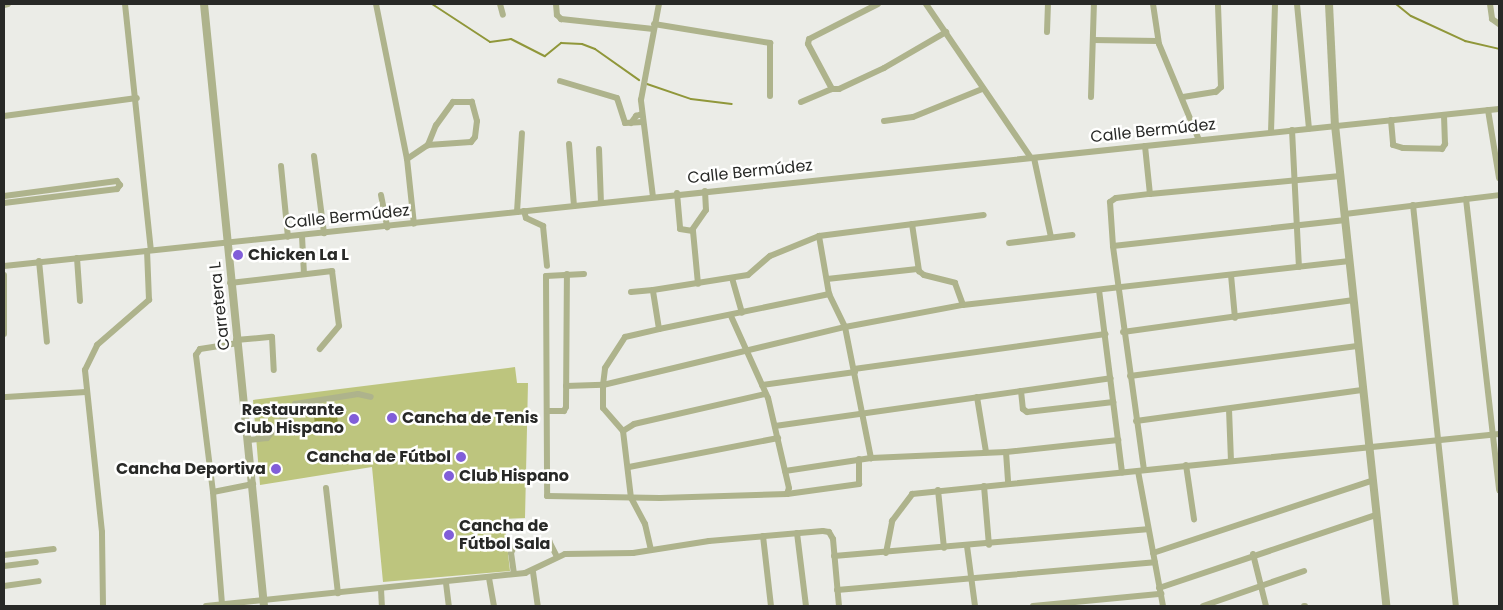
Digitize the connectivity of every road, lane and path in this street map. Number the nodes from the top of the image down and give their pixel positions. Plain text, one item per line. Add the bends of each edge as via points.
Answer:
1 (8, 4) edge
2 (126, 4) edge
3 (204, 4) edge
4 (376, 4) edge
5 (500, 4) edge
6 (556, 4) edge
7 (659, 4) edge
8 (878, 4) edge
9 (926, 4) edge
10 (1048, 4) edge
11 (1094, 4) edge
12 (1153, 4) edge
13 (1218, 4) edge
14 (1275, 4) edge
15 (1297, 4) edge
16 (1329, 4) edge
17 (1490, 4) edge
18 (4, 5) edge
19 (503, 15) dead end
20 (1499, 24) edge
21 (654, 26) junction
22 (946, 32) junction
23 (1047, 32) dead end
24 (1093, 40) junction
25 (1158, 41) junction
26 (560, 81) dead end
27 (832, 89) junction
28 (982, 89) junction
29 (770, 96) dead end
30 (1092, 97) dead end
31 (1183, 97) junction
32 (137, 98) junction
33 (801, 102) dead end
34 (1499, 109) edge
35 (1488, 110) junction
36 (642, 114) junction
37 (1444, 115) junction
38 (4, 116) edge
39 (1390, 120) junction
40 (884, 121) dead end
41 (643, 122) junction
42 (631, 123) junction
43 (1335, 126) junction
44 (1309, 128) junction
45 (1292, 130) junction
46 (1271, 132) junction
47 (522, 133) dead end
48 (1199, 140) junction
49 (428, 144) junction
50 (569, 144) dead end
51 (1146, 146) junction
52 (599, 149) dead end
53 (314, 156) dead end
54 (1033, 158) junction
55 (407, 159) junction
56 (281, 166) dead end
57 (1340, 176) junction
58 (1499, 178) edge
59 (1294, 179) junction
60 (61, 187) junction
61 (705, 190) junction
62 (677, 193) junction
63 (1150, 194) junction
64 (63, 195) junction
65 (381, 195) dead end
66 (1499, 195) edge
67 (4, 196) edge
68 (30, 196) junction
69 (653, 197) junction
70 (1466, 199) junction
71 (4, 203) edge
72 (601, 203) junction
73 (1413, 205) junction
74 (574, 206) junction
75 (520, 211) junction
76 (984, 215) dead end
77 (1346, 217) junction
78 (414, 224) junction
79 (912, 224) junction
80 (1296, 224) junction
81 (387, 227) junction
82 (692, 230) junction
83 (324, 233) junction
84 (1073, 235) dead end
85 (302, 236) junction
86 (819, 236) junction
87 (288, 237) junction
88 (1051, 237) junction
89 (1009, 243) dead end
90 (227, 244) junction
91 (1113, 246) junction
92 (149, 251) junction
93 (77, 258) junction
94 (39, 261) junction
95 (1350, 261) junction
96 (4, 266) edge
97 (547, 266) dead end
98 (1299, 267) junction
99 (917, 268) junction
100 (304, 274) junction
101 (567, 274) junction
102 (584, 274) dead end
103 (4, 275) edge
104 (1231, 275) junction
105 (732, 278) junction
106 (827, 278) junction
107 (230, 283) junction
108 (698, 284) junction
109 (1118, 287) junction
110 (653, 290) junction
111 (1099, 290) junction
112 (631, 292) dead end
113 (829, 294) junction
114 (1354, 300) junction
115 (80, 301) dead end
116 (963, 305) junction
117 (742, 313) junction
118 (731, 316) junction
119 (1235, 318) junction
120 (846, 328) junction
121 (659, 329) junction
122 (1123, 332) junction
123 (4, 334) edge
124 (1106, 334) junction
125 (47, 342) dead end
126 (237, 342) junction
127 (1359, 346) junction
128 (320, 349) dead end
129 (746, 353) junction
130 (274, 370) dead end
131 (855, 371) junction
132 (1130, 376) junction
133 (1111, 378) junction
134 (603, 385) junction
135 (762, 385) junction
136 (566, 386) junction
137 (1362, 390) junction
138 (1020, 391) junction
139 (86, 392) junction
140 (765, 394) junction
141 (6, 397) dead end
142 (371, 397) dead end
143 (977, 397) junction
144 (1113, 402) junction
145 (1229, 409) junction
146 (547, 411) junction
147 (863, 414) junction
148 (1136, 421) junction
149 (775, 426) junction
150 (623, 431) junction
151 (1497, 434) edge
152 (248, 436) junction
153 (778, 438) junction
154 (1437, 438) junction
155 (1118, 440) junction
156 (1368, 447) junction
157 (986, 452) junction
158 (1006, 452) junction
159 (871, 458) junction
160 (859, 459) junction
161 (1231, 460) junction
162 (1186, 465) junction
163 (629, 467) junction
164 (1141, 470) junction
165 (785, 471) junction
166 (1122, 473) junction
167 (1371, 482) junction
168 (253, 484) junction
169 (1008, 484) junction
170 (984, 486) junction
171 (326, 488) dead end
172 (938, 490) junction
173 (1499, 490) edge
174 (212, 492) junction
175 (787, 494) junction
176 (631, 498) junction
177 (1376, 514) junction
178 (1194, 519) dead end
179 (1147, 529) junction
180 (797, 533) junction
181 (763, 536) junction
182 (988, 545) junction
183 (968, 546) junction
184 (944, 548) junction
185 (54, 549) dead end
186 (651, 550) junction
187 (886, 553) junction
188 (1153, 553) junction
189 (1253, 554) junction
190 (4, 555) edge
191 (834, 556) junction
192 (557, 557) junction
193 (36, 562) dead end
194 (1155, 562) junction
195 (4, 566) edge
196 (1304, 571) dead end
197 (533, 572) junction
198 (514, 574) junction
199 (489, 578) junction
200 (971, 579) junction
201 (39, 581) dead end
202 (446, 583) junction
203 (4, 586) edge
204 (1261, 586) junction
205 (381, 589) junction
206 (837, 590) junction
207 (1160, 591) junction
208 (338, 593) junction
209 (264, 603) edge
210 (1104, 603) edge
211 (220, 605) edge
212 (104, 606) edge
213 (206, 606) edge
214 (382, 606) edge
215 (449, 606) edge
216 (494, 606) edge
217 (538, 606) edge
218 (771, 606) edge
219 (806, 606) edge
220 (839, 606) edge
221 (975, 606) edge
222 (1033, 606) edge
223 (1163, 606) edge
224 (1203, 606) edge
225 (1266, 606) edge
226 (1386, 606) edge
227 (1456, 606) edge

1 - 18 street
2 - 32 street
3 - 90 street, Carretera L
4 - 55 street
5 - 19 street
6 - 21 street via 557,15 561,19
7 - 21 street
8 - 27 street via 809,39 808,44
9 - 22 street
10 - 23 street
11 - 24 street
12 - 25 street
13 - 31 street via 1221,87 1216,92
14 - 46 street
15 - 44 street
16 - 43 street
17 - 20 street via 1492,19
21 - 29 street via 770,43
21 - 36 street via 642,87
22 - 27 street via 884,68 839,89
22 - 28 street
24 - 25 street
24 - 30 street
25 - 31 street
26 - 42 street via 617,98 623,121
27 - 33 street
28 - 40 street via 913,117
28 - 54 street
31 - 48 street
32 - 38 street
32 - 92 street
34 - 35 street, Calle Bermúdez
35 - 37 street, Calle Bermúdez
35 - 58 street
36 - 41 street
36 - 42 street
37 - 39 street, Calle Bermúdez
37 - 39 street via 1443,149 1393,145
39 - 43 street, Calle Bermúdez
41 - 42 street
41 - 69 street
43 - 44 street, Calle Bermúdez
43 - 57 street
44 - 45 street, Calle Bermúdez
45 - 46 street, Calle Bermúdez
45 - 59 street
46 - 48 street, Calle Bermúdez
47 - 75 street
48 - 51 street, Calle Bermúdez
49 - 49 street via 467,143 473,139 477,121 472,102 453,102 436,125
49 - 55 street
50 - 74 street
51 - 54 street, Calle Bermúdez
51 - 63 street
52 - 72 street
53 - 83 street
54 - 61 street, Calle Bermúdez
54 - 88 street
55 - 78 street
56 - 87 street
57 - 59 street
57 - 77 street
59 - 63 street
59 - 80 street
60 - 64 street
60 - 64 street via 103,186
60 - 68 street
61 - 62 street, Calle Bermúdez
61 - 82 street via 706,210
62 - 69 street, Calle Bermúdez
62 - 82 street via 680,227
63 - 91 street via 1116,198 1110,202
64 - 68 street
65 - 81 street
66 - 70 street
67 - 68 street
68 - 71 street
69 - 72 street, Calle Bermúdez
70 - 73 street
70 - 151 street
72 - 74 street, Calle Bermúdez
73 - 77 street
73 - 154 street
74 - 75 street, Calle Bermúdez
75 - 78 street, Calle Bermúdez
75 - 97 street via 526,218 543,226
76 - 79 street
77 - 80 street
77 - 95 street
78 - 81 street, Calle Bermúdez
79 - 86 street
79 - 99 street
80 - 91 street
80 - 98 street
81 - 83 street, Calle Bermúdez
82 - 108 street
83 - 85 street, Calle Bermúdez
84 - 88 street
85 - 87 street, Calle Bermúdez
85 - 100 street
86 - 105 street via 770,256 748,275
86 - 106 street
87 - 90 street, Calle Bermúdez
88 - 89 street
90 - 92 street, Calle Bermúdez
90 - 107 street, Carretera L
91 - 109 street
92 - 93 street, Calle Bermúdez
92 - 139 street via 149,300 93,351 85,370
93 - 94 street, Calle Bermúdez
93 - 115 street
94 - 96 street, Calle Bermúdez
94 - 125 street
95 - 98 street
95 - 114 street
98 - 104 street
99 - 106 street
99 - 116 street via 924,275 955,283
100 - 107 street
100 - 128 street via 329,270 334,275 339,326
101 - 102 street
101 - 136 street
101 - 146 street via 546,276
103 - 123 street
104 - 109 street
104 - 119 street
105 - 108 street
105 - 117 street
106 - 113 street
107 - 126 street, Carretera L
108 - 110 street
109 - 111 street
109 - 122 street
110 - 112 street
110 - 121 street
111 - 116 street
111 - 124 street
113 - 117 street
113 - 120 street
114 - 119 street
114 - 127 street
116 - 120 street
117 - 118 street
118 - 121 street
118 - 129 street
119 - 122 street
120 - 129 street
120 - 131 street
121 - 134 street via 625,336 605,368
122 - 132 street
124 - 131 street
124 - 133 street
126 - 130 street via 272,337
126 - 152 street, Carretera L
126 - 174 street via 200,350 196,355
127 - 132 street
127 - 137 street
129 - 134 street
129 - 135 street
131 - 135 street
131 - 147 street
132 - 148 street
133 - 138 street
133 - 144 street
134 - 136 street
134 - 150 street via 603,408
135 - 140 street
136 - 146 street via 566,409
137 - 145 street
137 - 156 street
138 - 143 street
138 - 144 street via 1027,412
139 - 141 street
139 - 212 street via 102,532
140 - 149 street
140 - 150 street via 634,424
142 - 152 street via 358,394 295,404 267,438
143 - 147 street
143 - 157 street
144 - 155 street
145 - 148 street
145 - 161 street
146 - 176 street via 545,496
147 - 149 street
147 - 159 street
148 - 164 street
149 - 153 street
150 - 163 street
151 - 154 street
151 - 173 street
152 - 168 street, Carretera L
153 - 163 street
153 - 165 street
154 - 156 street
154 - 227 street
155 - 158 street
155 - 166 street
156 - 161 street
156 - 167 street
157 - 158 street
157 - 159 street
158 - 169 street
159 - 160 street
160 - 165 street
160 - 175 street via 859,484
161 - 162 street
162 - 164 street
162 - 178 street
163 - 176 street
164 - 166 street
164 - 179 street
165 - 175 street
166 - 169 street
167 - 177 street
167 - 188 street
168 - 174 street
168 - 209 street, Carretera L
169 - 170 street
170 - 172 street
170 - 182 street
171 - 208 street
172 - 184 street
172 - 187 street via 912,494 904,500 892,521
174 - 211 street
175 - 176 street
176 - 186 street via 644,524
177 - 189 street
177 - 226 street
179 - 182 street
179 - 188 street
180 - 181 street
180 - 191 street via 829,532
180 - 219 street
181 - 186 street
181 - 218 street
182 - 183 street
183 - 184 street
183 - 200 street
184 - 187 street
185 - 190 street
186 - 192 street
187 - 191 street
188 - 194 street
189 - 204 street
189 - 207 street
191 - 206 street
192 - 197 street
192 - 198 street via 549,541 514,547 511,553
193 - 195 street
194 - 200 street
194 - 207 street
196 - 204 street
197 - 198 street
197 - 217 street
198 - 199 street
199 - 202 street
199 - 216 street
200 - 206 street
200 - 221 street
201 - 203 street
202 - 205 street
202 - 215 street
204 - 224 street
204 - 225 street
205 - 208 street
205 - 214 street
206 - 220 street
207 - 210 street
207 - 223 street
208 - 209 street
209 - 211 street
210 - 222 street
211 - 213 street

